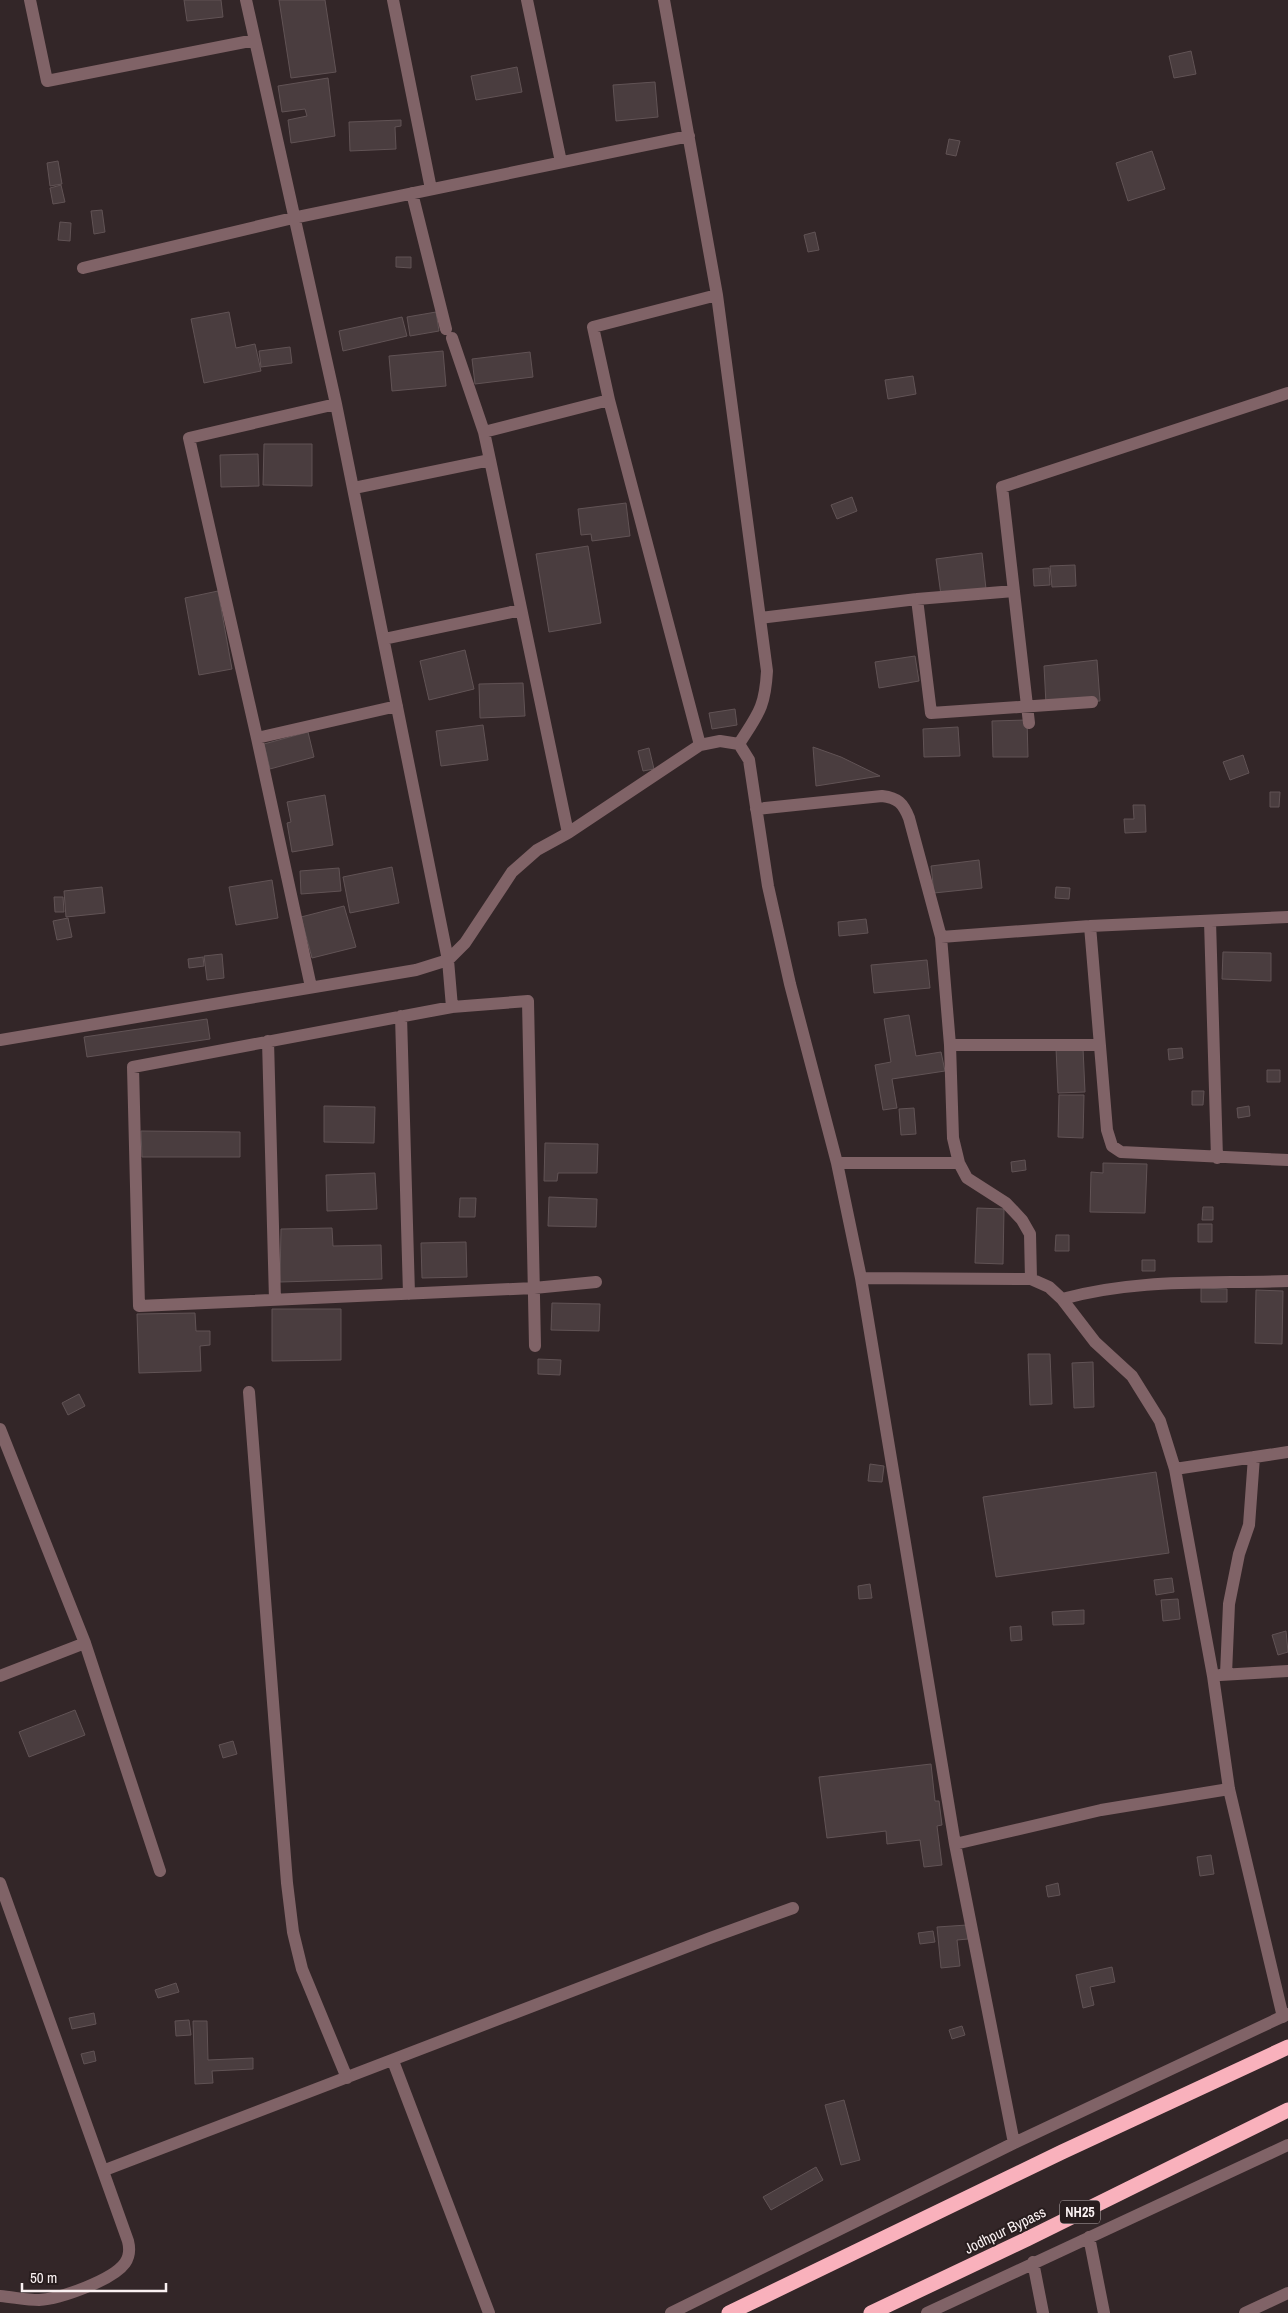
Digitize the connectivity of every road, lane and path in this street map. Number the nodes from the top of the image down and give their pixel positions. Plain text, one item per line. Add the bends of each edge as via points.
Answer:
1 (30, 0) edge
2 (246, 0) edge
3 (393, 0) edge
4 (527, 0) edge
5 (664, 0) edge
6 (254, 40) junction
7 (689, 136) junction
8 (561, 162) junction
9 (431, 189) junction
10 (412, 193) junction
11 (293, 218) junction
12 (83, 268) dead end
13 (717, 295) junction
14 (1288, 393) edge
15 (609, 400) junction
16 (336, 404) junction
17 (484, 432) junction
18 (490, 460) junction
19 (354, 488) junction
20 (1014, 591) junction
21 (917, 599) junction
22 (521, 610) junction
23 (760, 618) junction
24 (384, 639) junction
25 (1092, 702) dead end
26 (397, 706) junction
27 (1028, 706) junction
28 (1029, 722) dead end
29 (258, 738) junction
30 (739, 744) junction
31 (700, 745) junction
32 (756, 809) junction
33 (568, 833) junction
34 (1288, 917) edge
35 (1210, 920) junction
36 (1090, 926) junction
37 (940, 938) junction
38 (448, 960) junction
39 (311, 987) junction
40 (452, 1007) junction
41 (401, 1016) junction
42 (0, 1040) edge
43 (268, 1041) junction
44 (950, 1045) junction
45 (1100, 1045) junction
46 (1218, 1158) junction
47 (1288, 1160) edge
48 (837, 1163) junction
49 (959, 1163) junction
50 (861, 1278) junction
51 (1031, 1279) junction
52 (1288, 1281) edge
53 (596, 1282) dead end
54 (534, 1288) junction
55 (409, 1294) junction
56 (1062, 1299) junction
57 (275, 1300) junction
58 (535, 1346) dead end
59 (249, 1392) dead end
60 (0, 1429) edge
61 (1288, 1452) edge
62 (1254, 1458) junction
63 (1175, 1469) junction
64 (85, 1643) junction
65 (1288, 1671) edge
66 (1226, 1674) junction
67 (0, 1676) edge
68 (1213, 1676) junction
69 (1229, 1789) junction
70 (955, 1844) junction
71 (160, 1871) dead end
72 (0, 1883) edge
73 (793, 1908) dead end
74 (1285, 2015) edge
75 (1288, 2047) edge
76 (393, 2061) junction
77 (347, 2078) junction
78 (1288, 2110) edge
79 (1014, 2143) junction
80 (1288, 2145) edge
81 (105, 2170) junction
82 (1089, 2237) junction
83 (1033, 2262) junction
84 (1288, 2293) edge
85 (0, 2296) edge
86 (1270, 2307) edge
87 (489, 2313) edge
88 (670, 2313) edge
89 (729, 2313) edge
90 (870, 2313) edge
91 (927, 2313) edge
92 (1043, 2313) edge
93 (1104, 2313) edge
94 (1245, 2313) edge

1 - 6 street via 47,81
2 - 6 street
3 - 9 street
4 - 8 street
5 - 7 street
6 - 11 street
7 - 8 street
7 - 13 street
8 - 9 street
9 - 10 street
10 - 11 street
10 - 17 street via 449,334
11 - 12 street
11 - 16 street
13 - 15 street via 593,327
13 - 23 street
14 - 20 street via 1002,487
15 - 17 street
15 - 31 street
16 - 19 street
16 - 29 street via 189,438
17 - 18 street
18 - 19 street
18 - 22 street
19 - 24 street
20 - 21 street
20 - 27 street
21 - 23 street
21 - 27 street via 931,713
22 - 24 street
22 - 33 street
23 - 30 street via 767,671 766,690 762,709
24 - 26 street
25 - 27 street
26 - 29 street
26 - 38 street
27 - 28 street
29 - 39 street
30 - 31 street via 720,741
30 - 32 street via 749,760
31 - 33 street
32 - 37 street via 882,796 893,797 902,803 909,818
32 - 48 street via 768,886 790,984
33 - 38 street via 537,850 512,872 465,943
34 - 35 street
35 - 36 street
35 - 46 street
36 - 37 street
36 - 45 street
37 - 44 street
38 - 39 street via 416,970
38 - 40 street
39 - 42 street
40 - 41 street
40 - 54 street via 528,1001
41 - 43 street
41 - 55 street
43 - 57 street
43 - 57 street via 133,1067 134,1107 140,1306
44 - 45 street
44 - 49 street via 953,1138
45 - 46 street via 1107,1130 1112,1146 1121,1152
46 - 47 street
48 - 49 street
48 - 50 street
49 - 51 street via 967,1178 1006,1203 1022,1220 1030,1234
50 - 51 street
50 - 70 street
51 - 56 street via 1049,1287
52 - 56 street via 1171,1282 1101,1289
53 - 54 street
54 - 55 street
54 - 58 street
55 - 57 street
56 - 63 street via 1096,1342 1137,1382 1160,1421
59 - 77 street via 293,1932 302,1969
60 - 64 street
61 - 62 street
62 - 63 street
62 - 66 street via 1249,1525 1239,1554 1229,1604
63 - 68 street
64 - 67 street
64 - 71 street
65 - 66 street
66 - 68 street
68 - 69 street
69 - 70 street via 1101,1810
69 - 74 street
70 - 79 street
72 - 81 street
73 - 76 street
74 - 79 street
75 - 89 highway
76 - 77 street
76 - 87 street
77 - 81 street
78 - 90 highway, Jodhpur Bypass / NH25
79 - 88 street
80 - 82 street
81 - 85 street via 128,2241 130,2253 124,2264 115,2272 64,2295 40,2300
82 - 83 street
82 - 93 street
83 - 91 street
83 - 92 street
84 - 86 street
86 - 94 street

